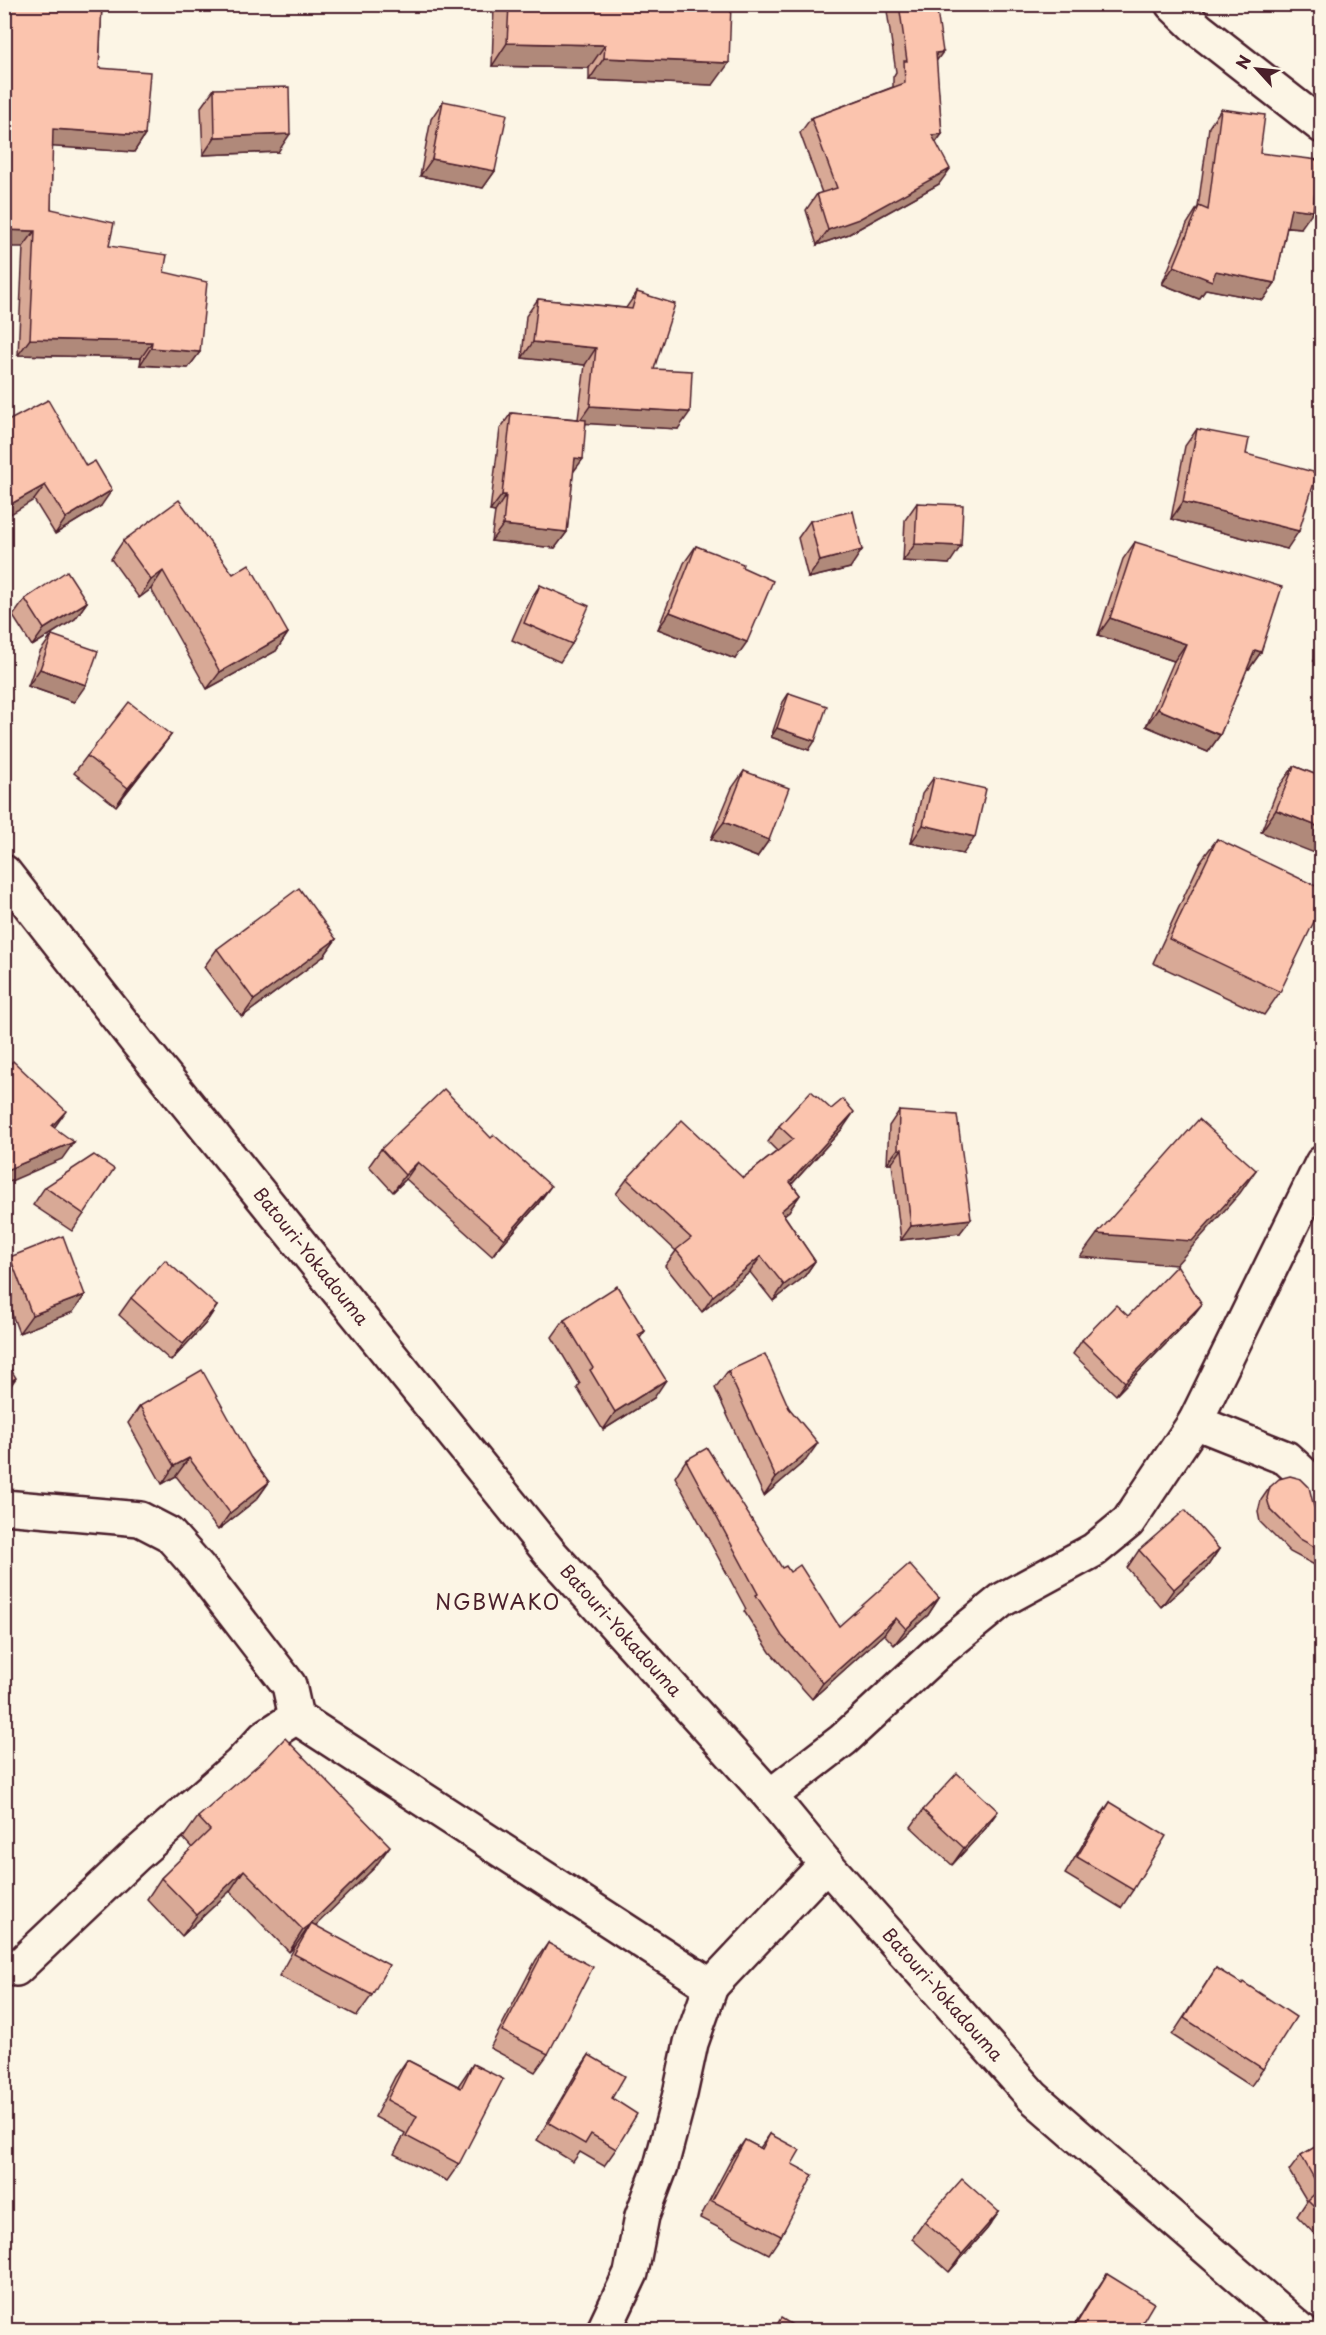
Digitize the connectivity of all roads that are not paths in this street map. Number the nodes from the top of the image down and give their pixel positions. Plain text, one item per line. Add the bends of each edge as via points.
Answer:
1 (1172, 4) edge
2 (1322, 126) edge
3 (4, 872) edge
4 (1322, 1163) edge
5 (1195, 1422) junction
6 (1322, 1491) edge
7 (4, 1507) edge
8 (296, 1717) junction
9 (770, 1796) junction
10 (826, 1864) junction
11 (16, 1969) dead end
12 (711, 1986) junction
13 (604, 2331) edge
14 (1301, 2331) edge

1 - 2 main road
3 - 9 main road, Batouri-Yokadouma via 550,1553
4 - 5 main road
5 - 6 main road via 1286,1458
5 - 9 main road via 1128,1522 1094,1550 1002,1600 938,1652 843,1740
7 - 8 main road via 140,1519 169,1534 289,1684
8 - 11 main road via 265,1737
8 - 12 main road
9 - 10 main road, Batouri-Yokadouma
10 - 12 main road
10 - 14 main road, Batouri-Yokadouma via 1033,2097
12 - 13 main road via 691,2043 662,2166 642,2216 631,2273

